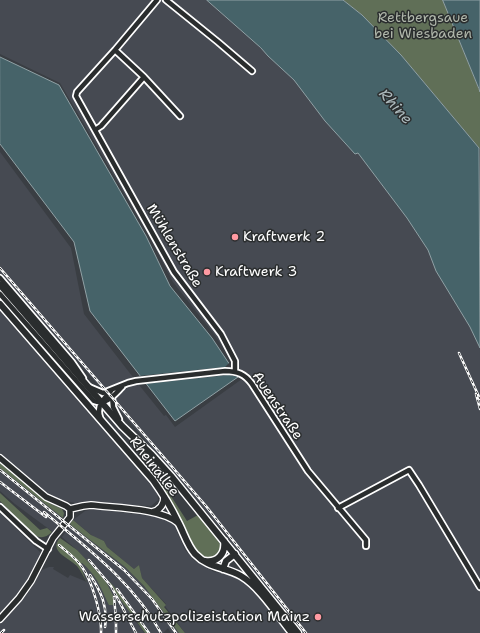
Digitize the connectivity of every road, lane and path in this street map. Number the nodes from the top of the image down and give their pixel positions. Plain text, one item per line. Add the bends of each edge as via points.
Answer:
1 (157, 0) edge
2 (166, 0) edge
3 (115, 50) junction
4 (252, 71) dead end
5 (144, 77) junction
6 (180, 116) dead end
7 (95, 130) junction
8 (0, 281) edge
9 (0, 294) edge
10 (0, 304) edge
11 (235, 372) junction
12 (124, 385) junction
13 (87, 386) junction
14 (114, 389) junction
15 (112, 396) junction
16 (102, 402) junction
17 (101, 421) junction
18 (122, 426) junction
19 (0, 458) edge
20 (164, 497) junction
21 (0, 507) edge
22 (338, 508) junction
23 (70, 509) junction
24 (151, 512) junction
25 (179, 524) junction
26 (224, 541) junction
27 (366, 546) dead end
28 (48, 549) junction
29 (235, 554) junction
30 (203, 561) junction
31 (223, 569) junction
32 (480, 586) edge
33 (0, 619) edge
34 (292, 633) edge
35 (298, 633) edge

1 - 3 street, Mühlenstraße
2 - 4 street
3 - 5 street
3 - 7 street, Mühlenstraße via 76,94
5 - 6 street
5 - 7 street
7 - 11 street, Mühlenstraße via 178,278 227,344 235,361
8 - 13 main road, Rheinallee
9 - 16 street via 94,401
10 - 17 main road, Rheinallee
11 - 12 street, Auenstraße via 140,381
11 - 22 street, Auenstraße via 242,374 250,382 308,471
12 - 14 street, Auenstraße
12 - 15 street, Auenstraße
13 - 14 street, Auenstraße via 102,392
13 - 16 main road, Rheinallee
14 - 16 street, Auenstraße
15 - 16 street, Auenstraße
15 - 18 street via 113,407
16 - 17 street via 98,412
16 - 18 main road, Rheinallee
17 - 20 main road, Rheinallee via 146,472
18 - 26 main road, Rheinallee via 156,460
19 - 23 street via 46,497
20 - 24 street via 162,506
20 - 25 main road, Rheinallee
21 - 28 street
22 - 27 street, Auenstraße via 366,540
22 - 32 street via 409,470
23 - 24 street via 91,506
23 - 28 street via 70,517 53,538
24 - 25 street via 168,516
25 - 30 main road, Rheinallee via 190,547
26 - 29 main road, Rheinallee
26 - 30 main road via 224,550 219,558 210,562
28 - 33 street via 27,588
29 - 31 main road via 227,560
29 - 35 main road, Rheinallee
30 - 31 main road, Rheinallee
31 - 34 main road, Rheinallee via 238,574 250,583

